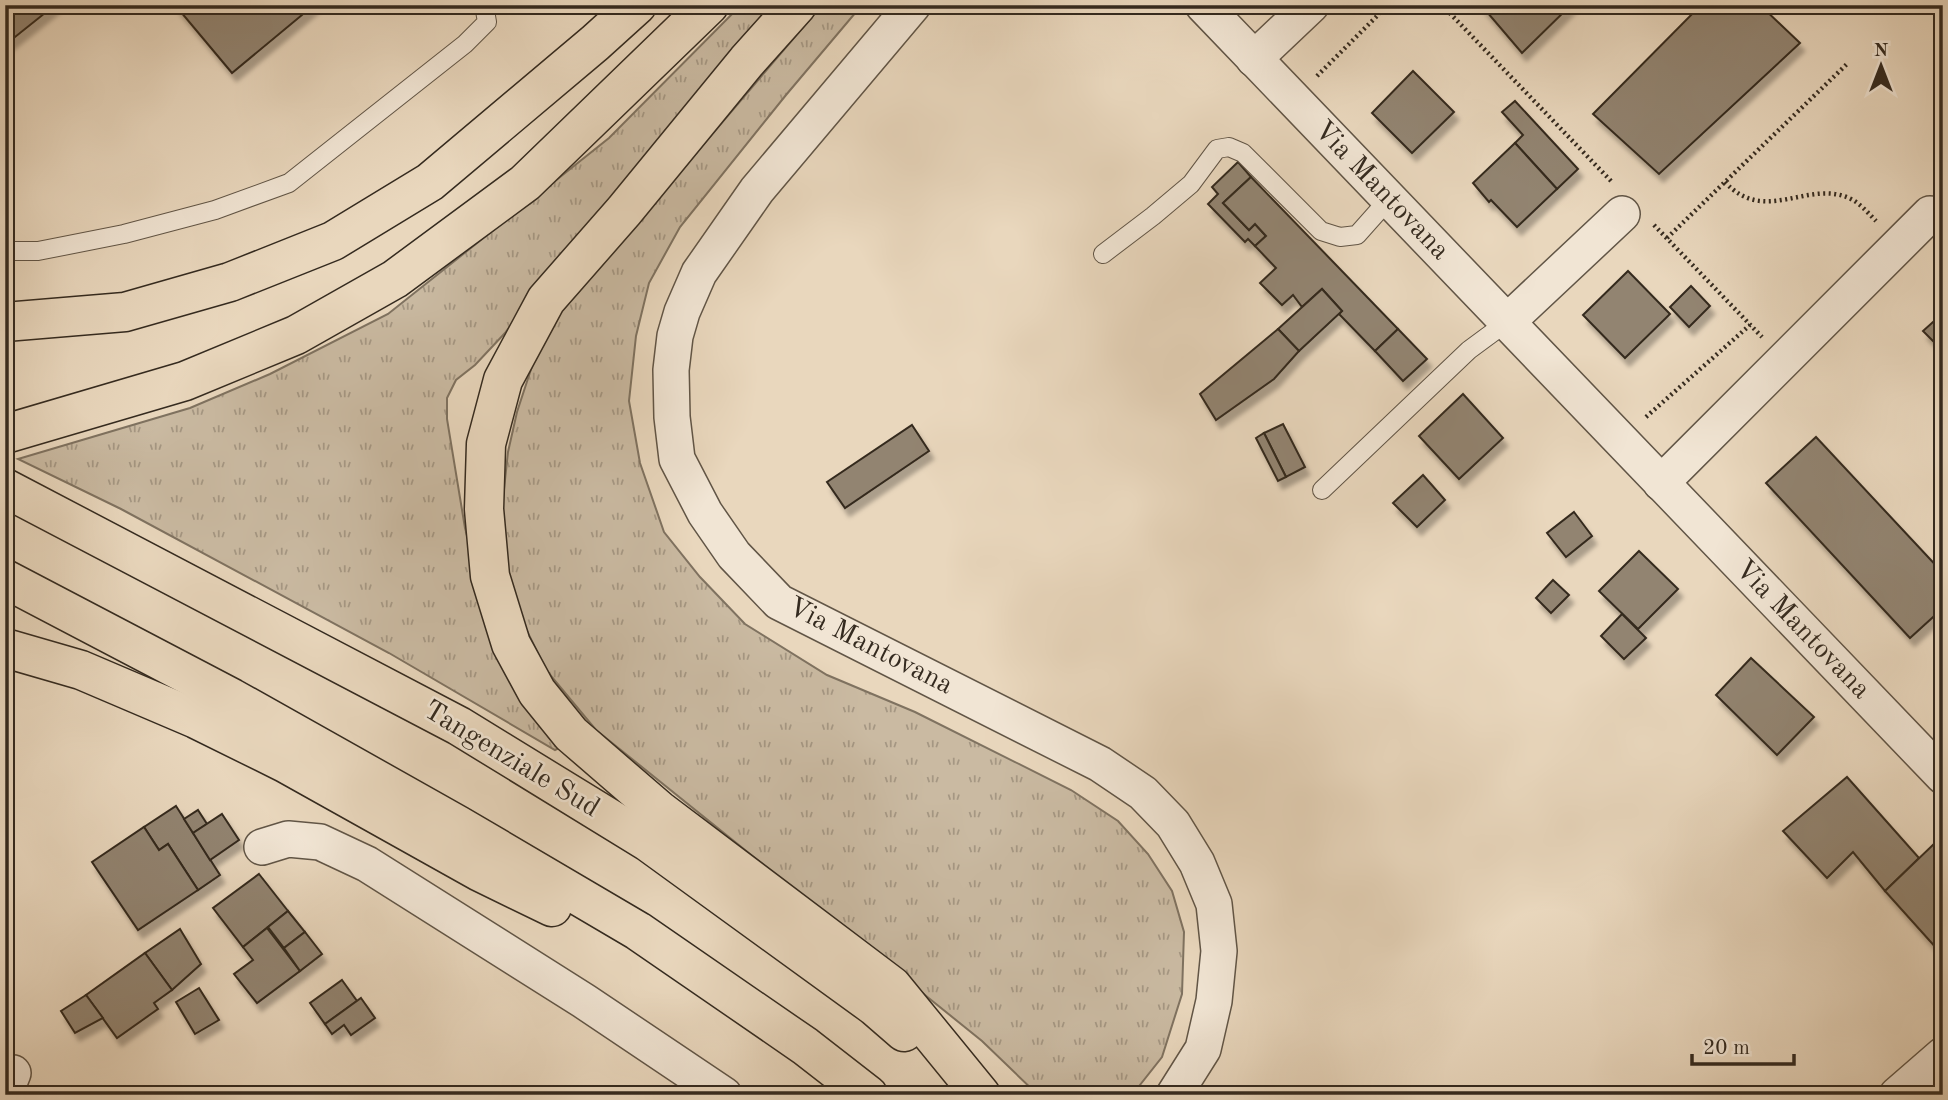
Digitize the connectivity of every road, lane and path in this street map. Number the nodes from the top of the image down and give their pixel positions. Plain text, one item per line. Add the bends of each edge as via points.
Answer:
1 (484, 5) edge
2 (637, 5) edge
3 (709, 5) edge
4 (797, 5) edge
5 (913, 5) edge
6 (1203, 5) edge
7 (1311, 5) edge
8 (1388, 5) edge
9 (1442, 5) edge
10 (1255, 59) junction
11 (1848, 63) dead end
12 (1293, 99) junction
13 (1725, 182) junction
14 (1388, 198) junction
15 (1630, 208) junction
16 (1930, 214) dead end
17 (1667, 239) junction
18 (1899, 244) junction
19 (5, 251) edge
20 (1103, 254) dead end
21 (5, 321) edge
22 (1507, 322) junction
23 (5, 435) edge
24 (1620, 440) junction
25 (1661, 483) junction
26 (5, 488) edge
27 (1322, 489) dead end
28 (5, 579) edge
29 (5, 648) edge
30 (1943, 776) edge
31 (262, 847) dead end
32 (730, 994) junction
33 (1943, 1055) edge
34 (724, 1095) edge
35 (868, 1095) edge
36 (979, 1095) edge
37 (1174, 1095) edge
38 (1897, 1095) edge

1 - 19 lane via 487,22 465,44 289,183 215,210 124,234 38,251
2 - 21 highway via 430,182 333,241 230,282 125,312
3 - 23 highway via 524,183 395,279 296,335 185,382
4 - 36 highway via 546,300 503,380 486,444 484,509 490,576 512,644 537,692 571,734 659,810 892,986
5 - 37 street, Via Mantovana via 757,190 699,273 675,336 671,370 677,458 705,513 734,555 779,601 1100,764 1143,793 1173,824 1197,863 1214,904 1219,951 1203,1049
6 - 10 street, Via Mantovana
7 - 10 street
8 - 12 path
9 - 15 path
10 - 12 street, Via Mantovana
11 - 13 path
12 - 14 street, Via Mantovana
13 - 17 path
13 - 18 path via 1752,201 1827,194 1849,197
14 - 20 lane via 1357,234 1340,237 1321,231 1243,153 1229,147 1217,149 1191,184
14 - 22 street, Via Mantovana
15 - 17 path
15 - 22 street
16 - 18 street
17 - 24 path via 1750,325
18 - 25 street
22 - 24 street, Via Mantovana
22 - 27 lane via 1469,351
24 - 25 street, Via Mantovana
25 - 30 street, Via Mantovana
26 - 36 highway, Tangenziale Sud via 459,726 648,842 874,1006
28 - 32 highway via 232,698 458,825 638,931
29 - 32 highway via 81,670 196,719 285,762 480,872
31 - 34 street via 288,839 320,842 367,864
32 - 35 highway
33 - 38 street

